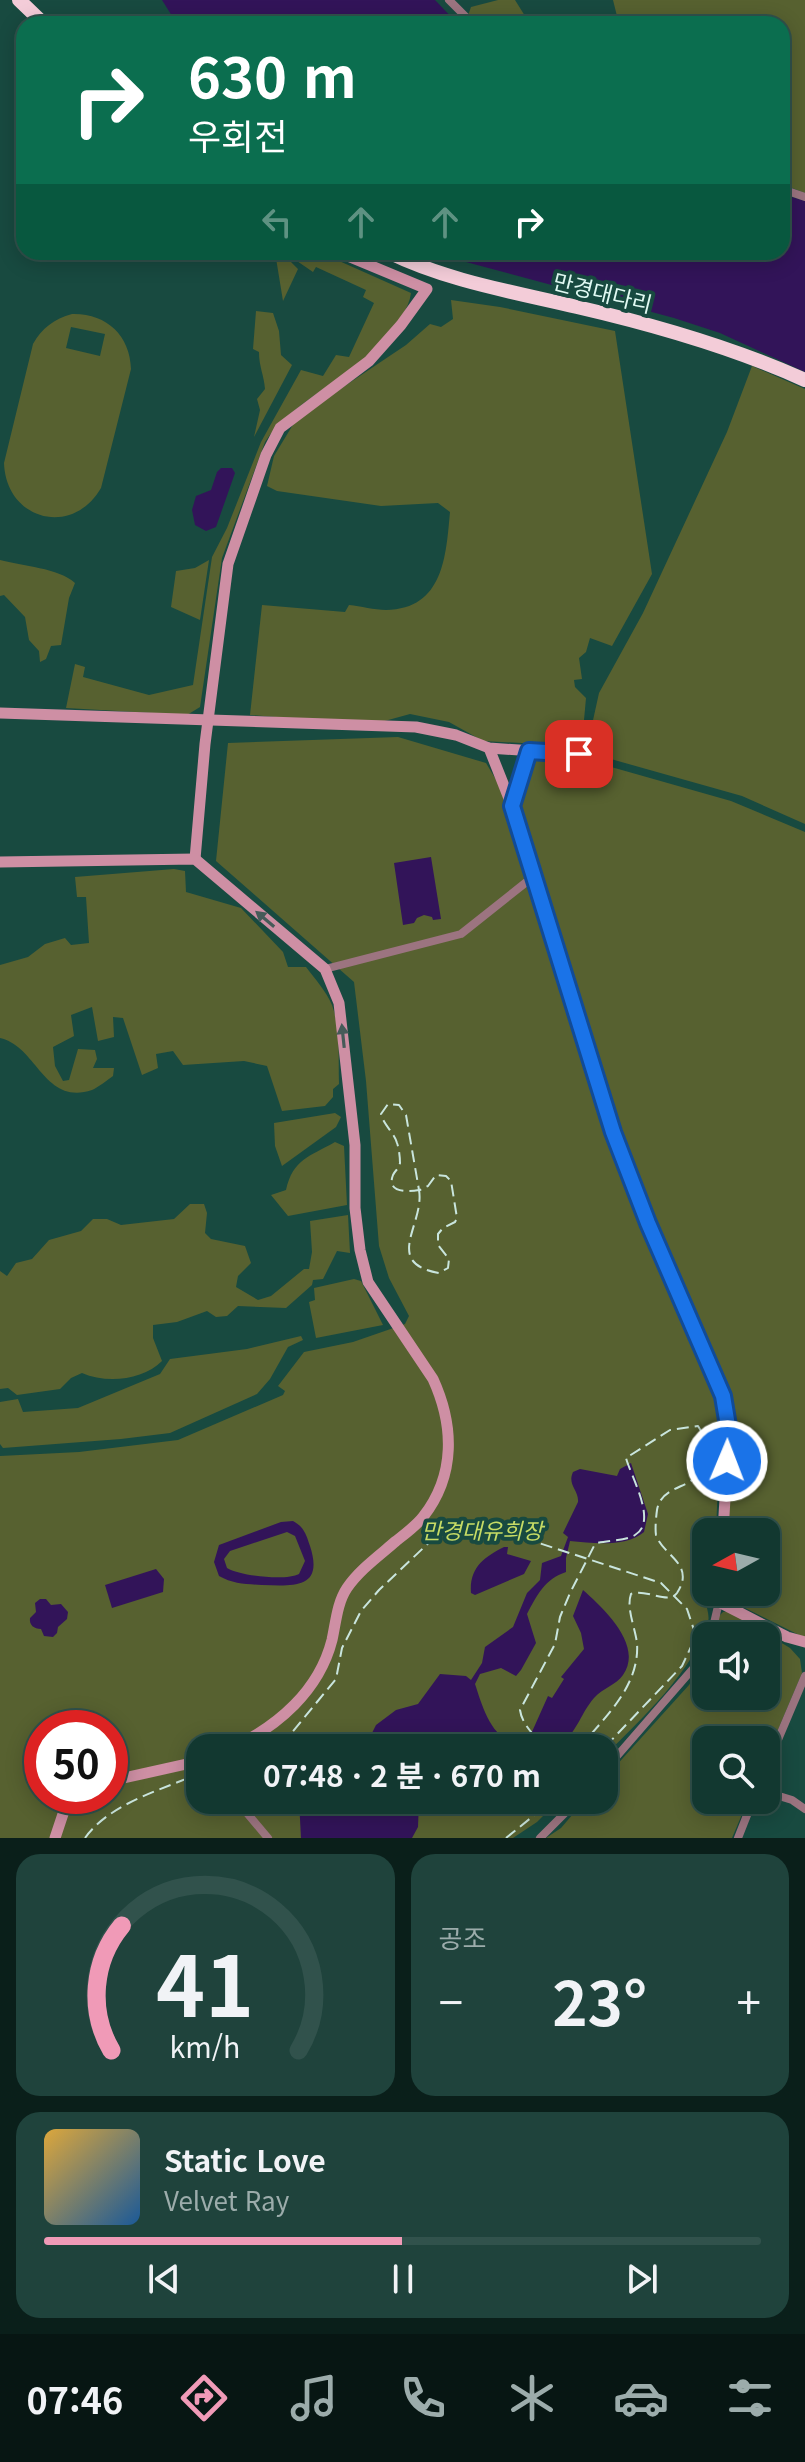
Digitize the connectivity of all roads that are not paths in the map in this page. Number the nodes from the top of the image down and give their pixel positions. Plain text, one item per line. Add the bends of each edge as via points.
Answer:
1 (19, 0) edge
2 (449, 0) edge
3 (36, 16) edge
4 (465, 16) edge
5 (357, 260) edge
6 (408, 260) edge
7 (805, 380) edge
8 (0, 713) edge
9 (209, 722) junction
10 (489, 748) junction
11 (529, 751) junction
12 (579, 754) dead end
13 (512, 806) junction
14 (195, 859) junction
15 (0, 862) edge
16 (534, 876) junction
17 (325, 969) junction
18 (724, 1518) edge
19 (734, 1606) edge
20 (805, 1642) edge
21 (692, 1670) edge
22 (805, 1676) edge
23 (257, 1734) edge
24 (780, 1735) edge
25 (618, 1755) edge
26 (186, 1764) edge
27 (128, 1777) edge
28 (780, 1796) edge
29 (805, 1809) edge
30 (63, 1814) edge
31 (248, 1814) edge
32 (564, 1814) edge
33 (747, 1814) edge
34 (55, 1838) edge
35 (268, 1838) edge
36 (540, 1838) edge
37 (738, 1838) edge

1 - 3 highway
2 - 4 street
5 - 9 street via 427,289 369,361 290,419 273,439 228,564
6 - 7 highway, 만경대다리 via 703,341
8 - 9 street
9 - 10 street via 416,727
9 - 14 street
10 - 11 street
10 - 13 street
11 - 12 street
11 - 13 street
13 - 16 street
14 - 15 street
17 -> 14 street
16 - 17 street via 461,934
16 - 18 street via 613,1132 727,1410
23 -> 17 street via 308,1691 322,1667 348,1586 423,1516 446,1469 449,1431 440,1395 368,1282 360,1250 339,1003
19 - 20 street
21 - 25 street
22 - 24 street
26 - 27 street
28 - 29 street
30 - 34 street
31 - 35 street
32 - 36 street
33 - 37 street

